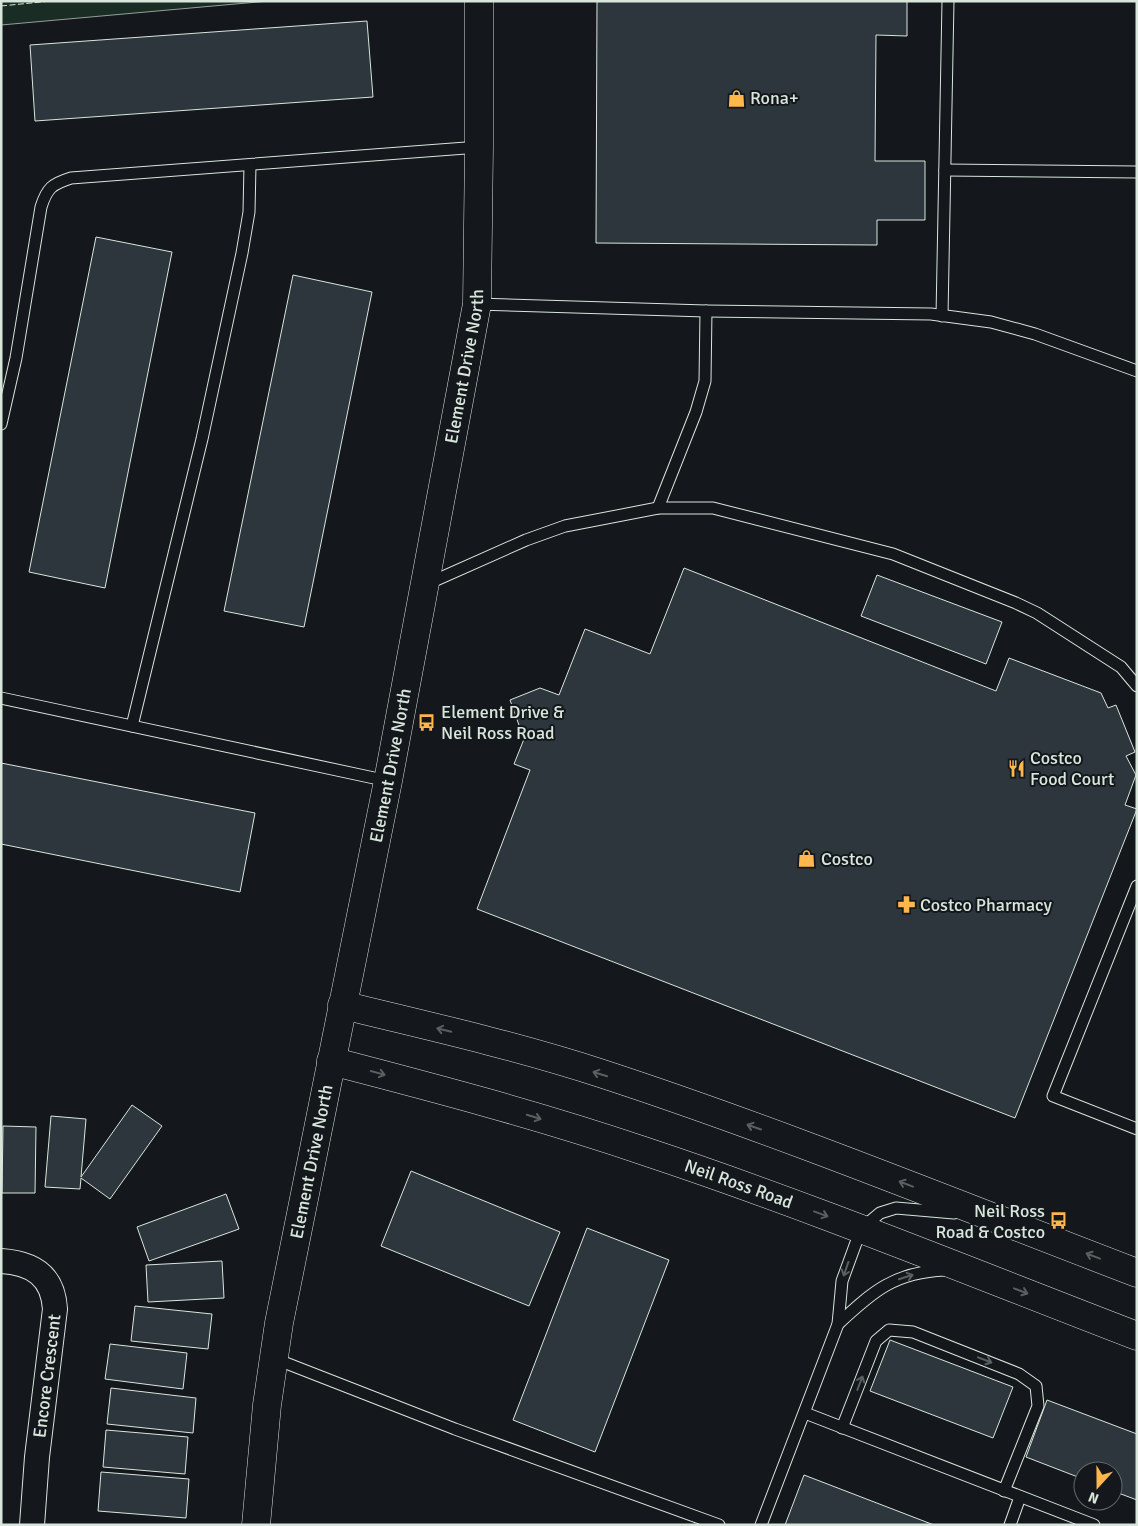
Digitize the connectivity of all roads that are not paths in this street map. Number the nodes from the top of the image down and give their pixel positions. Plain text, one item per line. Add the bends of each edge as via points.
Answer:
1 (479, 1) edge
2 (948, 1) edge
3 (480, 147) junction
4 (250, 164) junction
5 (945, 170) junction
6 (1137, 172) edge
7 (477, 304) junction
8 (706, 311) junction
9 (942, 316) junction
10 (1137, 371) edge
11 (1, 424) edge
12 (658, 508) junction
13 (425, 584) junction
14 (1137, 686) edge
15 (1, 698) edge
16 (132, 726) junction
17 (388, 781) junction
18 (1137, 886) edge
19 (342, 1005) junction
20 (331, 1061) junction
21 (1137, 1130) edge
22 (861, 1229) junction
23 (1049, 1240) junction
24 (1, 1261) edge
25 (1137, 1273) edge
26 (989, 1279) junction
27 (838, 1324) junction
28 (1137, 1336) edge
29 (273, 1358) junction
30 (804, 1413) junction
31 (842, 1428) junction
32 (1004, 1491) junction
33 (1020, 1497) junction
34 (32, 1525) edge
35 (256, 1525) edge
36 (719, 1525) edge
37 (761, 1525) edge
38 (1010, 1525) edge
39 (1094, 1525) edge

1 - 3 main road, Element Drive North
2 - 5 lane
3 - 4 lane
3 - 7 main road, Element Drive North
4 - 11 lane via 71,178 50,188 41,207 16,358
4 - 16 lane via 249,212 238,272 202,439
5 - 6 lane
5 - 9 lane
7 - 8 lane
7 - 13 main road, Element Drive North
8 - 9 lane
8 - 12 lane via 705,381
9 - 10 lane via 991,322 1036,334
12 - 13 lane via 565,526
12 - 14 lane via 713,508 893,554 1037,614 1120,667
13 - 17 main road, Element Drive North
15 - 16 lane
16 - 17 lane
17 - 19 main road, Element Drive North
18 - 21 lane via 1053,1096
19 - 20 main road, Element Drive North
23 -> 19 main road via 781,1137 602,1074
20 -> 22 main road, Neil Ross Road via 487,1102 643,1150
20 - 29 main road, Element Drive North
22 - 23 lane via 880,1213 909,1208 959,1214
22 - 26 main road, Neil Ross Road
22 -> 27 lane via 842,1281
25 -> 23 main road
24 - 34 street, Encore Crescent via 27,1266 39,1274 49,1282 54,1297
27 -> 26 lane via 873,1292 907,1276 948,1270
26 -> 28 main road, Neil Ross Road
27 - 30 lane
29 - 35 main road, Element Drive North
29 - 36 lane via 455,1429
30 - 31 lane
30 - 37 lane
31 - 32 lane
31 -> 32 lane via 876,1341 889,1330 913,1332 1019,1374 1036,1386 1038,1406
32 - 33 lane
33 - 38 lane
33 - 39 lane

